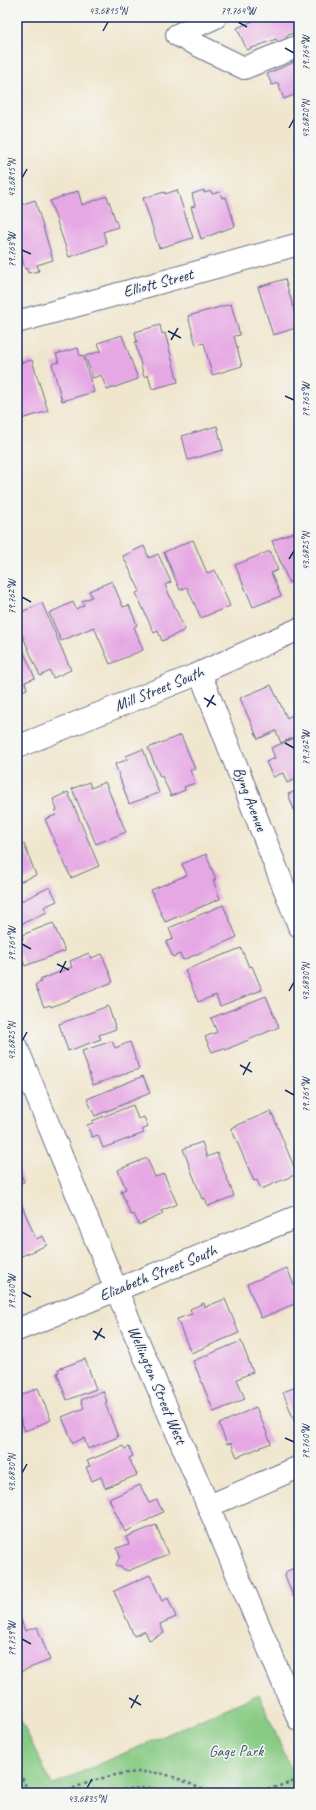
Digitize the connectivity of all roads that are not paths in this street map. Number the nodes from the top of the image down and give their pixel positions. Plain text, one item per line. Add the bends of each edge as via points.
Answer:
1 (216, 17) edge
2 (299, 46) edge
3 (299, 244) edge
4 (17, 322) edge
5 (299, 629) edge
6 (200, 673) junction
7 (17, 747) edge
8 (299, 926) edge
9 (17, 1048) edge
10 (299, 1216) edge
11 (116, 1289) junction
12 (17, 1330) edge
13 (299, 1467) edge
14 (210, 1506) junction
15 (299, 1720) edge

1 - 2 street via 177,35 244,68
3 - 4 street, Elliott Street
5 - 6 street, Mill Street South
6 - 7 street, Mill Street South
6 - 8 street, Byng Avenue
9 - 11 street, Wellington Street West
10 - 11 street, Elizabeth Street South
11 - 12 street, Elizabeth Street South
11 - 14 street, Wellington Street West
13 - 14 street
14 - 15 street, Wellington Street West

